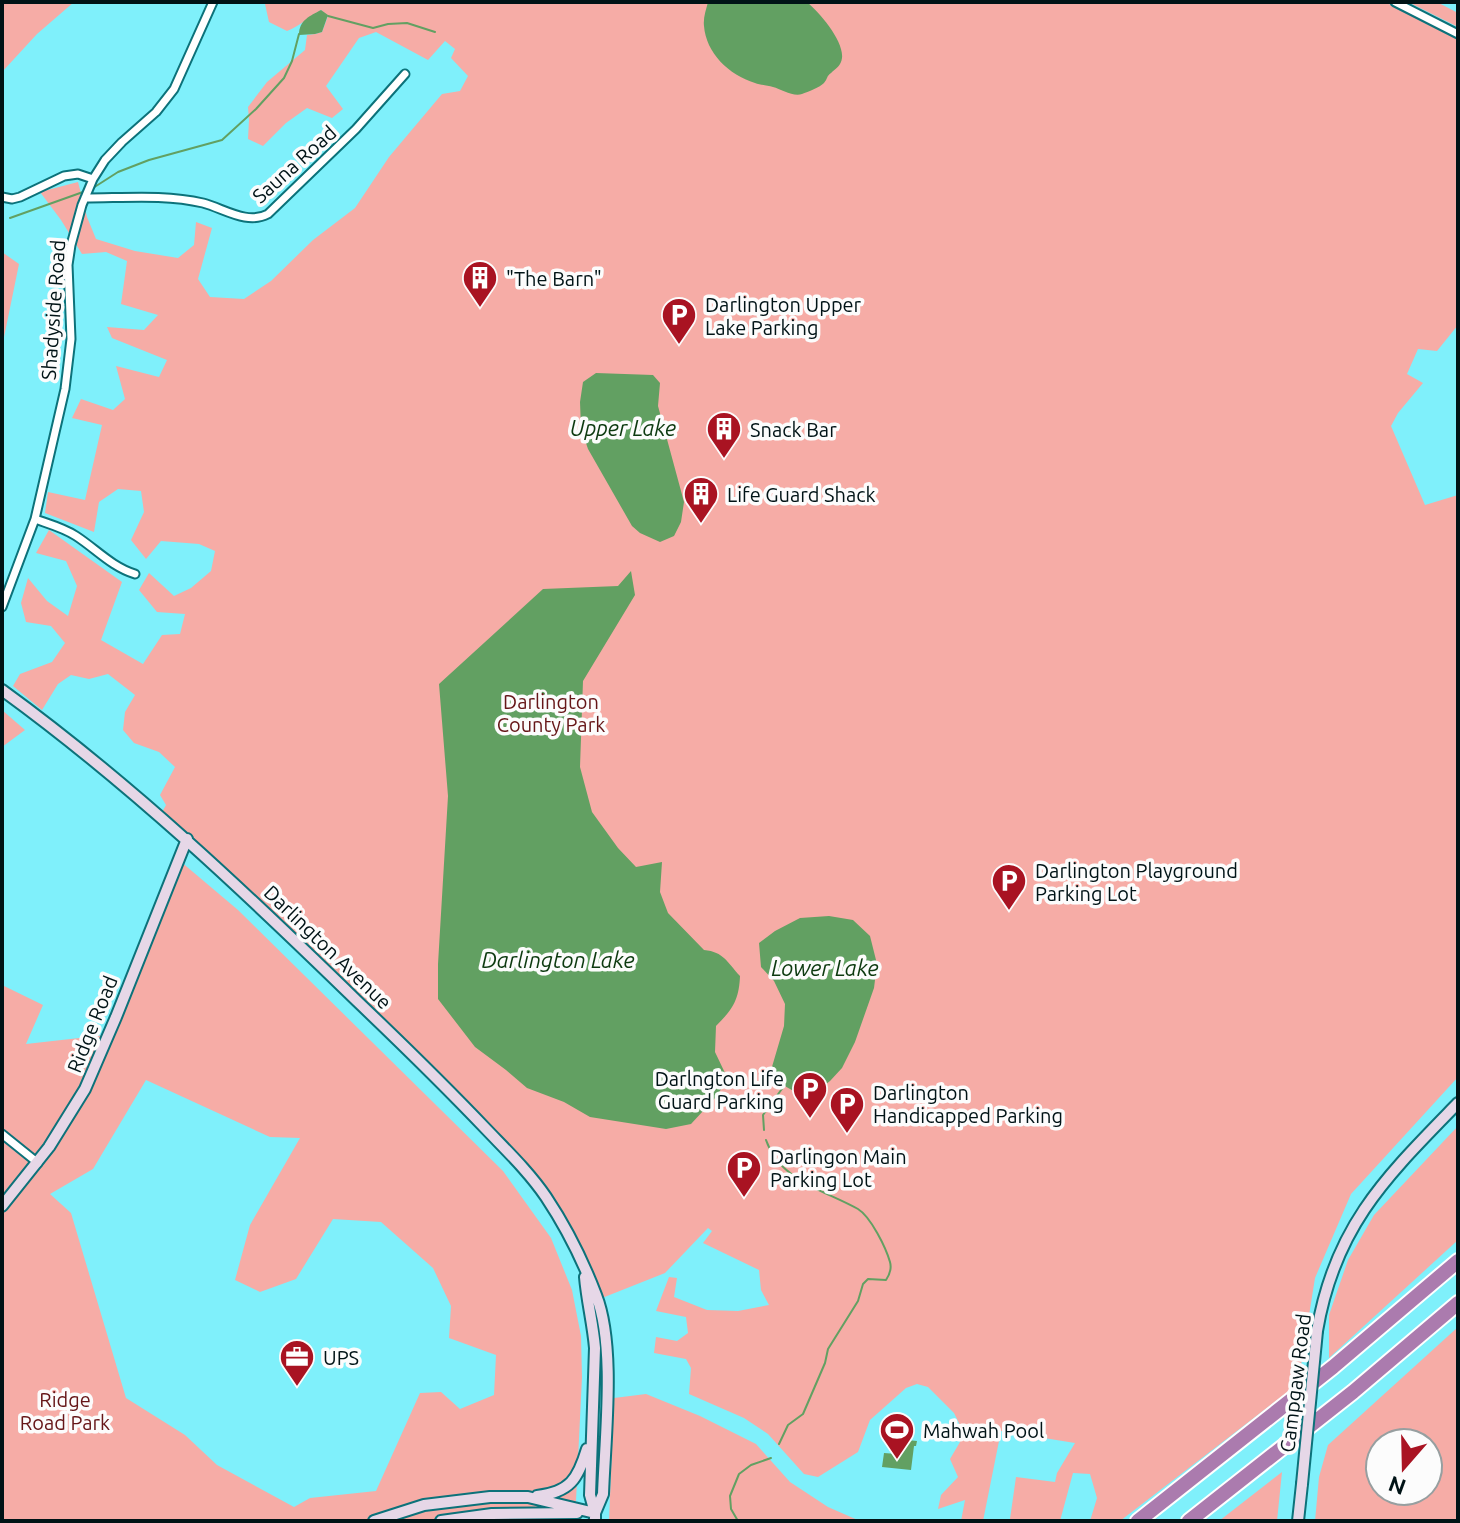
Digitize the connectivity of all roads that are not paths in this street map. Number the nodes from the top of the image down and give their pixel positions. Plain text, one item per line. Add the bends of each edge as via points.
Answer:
1 (213, 2) edge
2 (1395, 2) edge
3 (1458, 34) edge
4 (405, 74) dead end
5 (93, 179) junction
6 (2, 197) edge
7 (85, 198) junction
8 (35, 519) junction
9 (135, 574) dead end
10 (2, 607) edge
11 (2, 690) edge
12 (187, 839) junction
13 (1458, 1103) edge
14 (2, 1134) edge
15 (38, 1163) junction
16 (2, 1206) edge
17 (1458, 1261) edge
18 (585, 1270) junction
19 (1458, 1303) edge
20 (591, 1435) junction
21 (528, 1497) junction
22 (492, 1514) junction
23 (595, 1517) edge
24 (374, 1521) edge
25 (441, 1521) edge
26 (553, 1521) edge
27 (1138, 1521) edge
28 (1189, 1521) edge
29 (1298, 1521) edge

1 - 5 street, Shadyside Road via 166,101 118,146
2 - 3 street
4 - 7 street, Sauna Road via 356,129 262,217 246,218 179,198
5 - 6 street via 64,176 20,197
5 - 7 street, Shadyside Road
7 - 8 street, Shadyside Road via 68,265 72,320 65,389
8 - 9 street via 76,536 121,570
8 - 10 street, Shadyside Road
11 - 12 main road, Darlington Avenue
12 - 15 main road, Ridge Road via 85,1089
12 - 18 main road, Darlington Avenue via 520,1164 547,1198
13 - 29 main road, Campgaw Road, bridge via 1385,1179 1336,1260 1317,1331
14 - 15 street
15 - 16 main road, Ridge Road
17 - 27 highway
18 - 20 main road, Darlington Avenue via 595,1348
18 - 23 main road, Darlington Avenue via 599,1306 607,1359 603,1494
19 - 28 highway
20 - 21 main road via 576,1479 560,1491
20 - 23 main road, Darlington Avenue
21 - 23 main road
21 - 24 main road via 424,1505
22 - 23 main road
22 - 25 main road
22 - 26 main road

